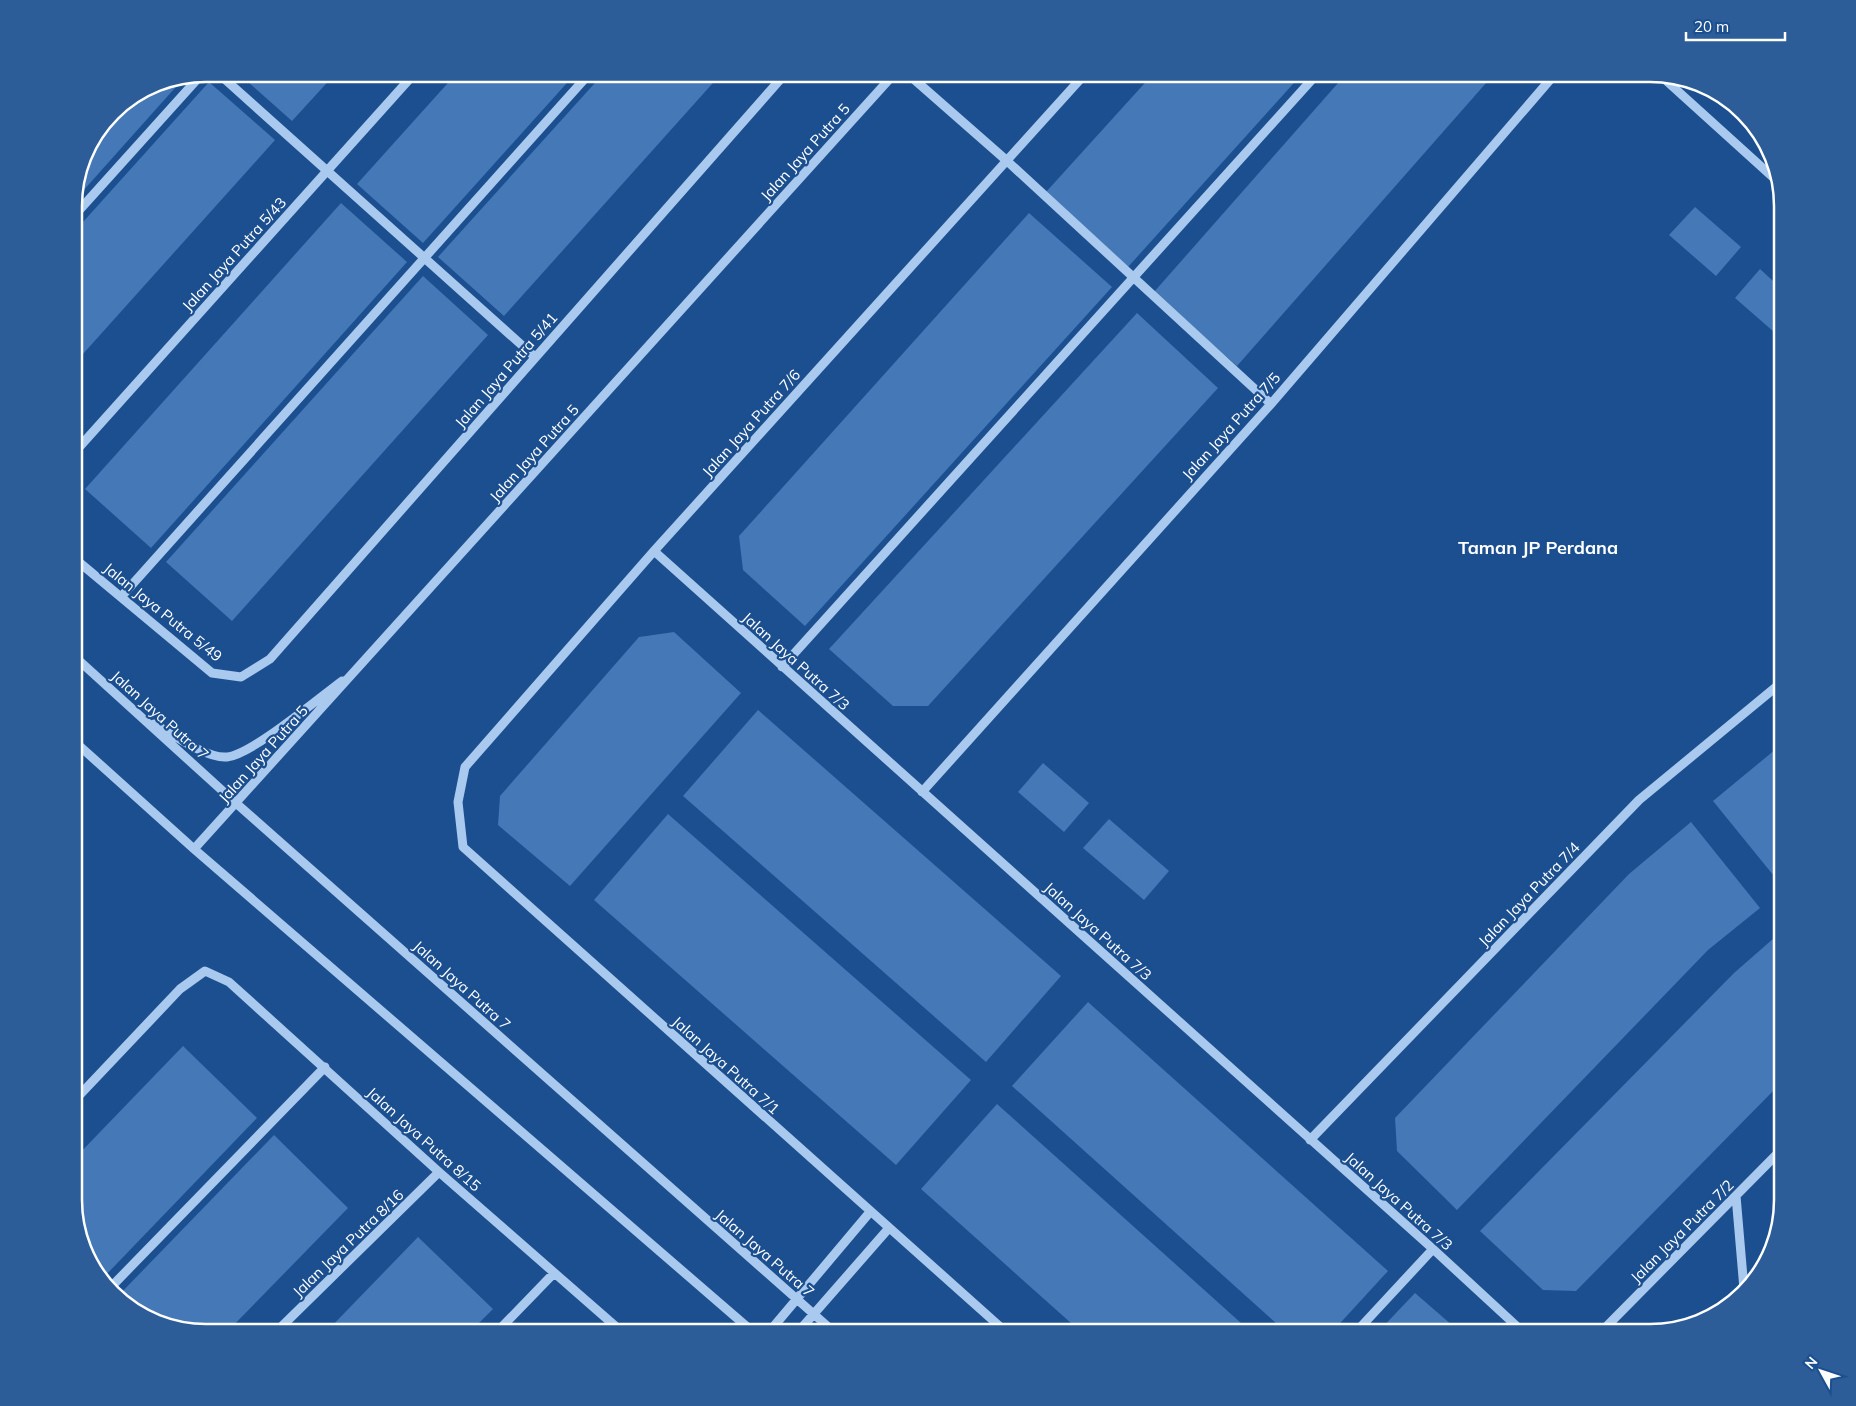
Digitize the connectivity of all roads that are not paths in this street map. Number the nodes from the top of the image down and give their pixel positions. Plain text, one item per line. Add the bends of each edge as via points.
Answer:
1 (1077, 82) edge
2 (1310, 82) edge
3 (1548, 82) edge
4 (229, 83) edge
5 (406, 83) edge
6 (581, 83) edge
7 (776, 83) edge
8 (886, 83) edge
9 (918, 83) edge
10 (193, 84) edge
11 (1669, 84) edge
12 (1006, 160) junction
13 (327, 171) junction
14 (1769, 174) edge
15 (83, 206) edge
16 (424, 258) junction
17 (1133, 278) junction
18 (535, 357) junction
19 (1271, 404) junction
20 (83, 443) edge
21 (654, 551) junction
22 (83, 565) edge
23 (121, 596) junction
24 (83, 664) edge
25 (782, 667) junction
26 (358, 669) junction
27 (241, 676) joint
28 (1774, 689) edge
29 (139, 715) junction
30 (83, 749) edge
31 (922, 792) junction
32 (458, 802) joint
33 (237, 804) junction
34 (194, 849) junction
35 (325, 1067) junction
36 (83, 1091) edge
37 (1310, 1140) junction
38 (1774, 1157) edge
39 (439, 1172) junction
40 (1736, 1196) junction
41 (870, 1212) junction
42 (889, 1228) junction
43 (1433, 1249) junction
44 (554, 1274) junction
45 (1743, 1281) edge
46 (115, 1283) edge
47 (796, 1299) junction
48 (813, 1314) junction
49 (284, 1324) edge
50 (505, 1324) edge
51 (613, 1324) edge
52 (745, 1324) edge
53 (776, 1324) edge
54 (805, 1324) edge
55 (825, 1324) edge
56 (997, 1324) edge
57 (1363, 1324) edge
58 (1513, 1324) edge
59 (1609, 1324) edge

1 - 12 street, Jalan Jaya Putra 7/6
2 - 17 street
3 - 19 street, Jalan Jaya Putra 7/5
4 - 13 street
5 - 13 street, Jalan Jaya Putra 5/43
6 - 16 street
7 - 18 street, Jalan Jaya Putra 5/41
8 - 26 street, Jalan Jaya Putra 5
9 - 12 street
10 - 15 street
11 - 14 street
12 - 17 street
12 - 21 street, Jalan Jaya Putra 7/6
13 - 16 street
13 - 20 street, Jalan Jaya Putra 5/43
16 - 18 street
16 - 23 street
17 - 19 street
17 - 25 street
18 - 27 street, Jalan Jaya Putra 5/41 via 270,659
19 - 31 street, Jalan Jaya Putra 7/5
21 - 25 street, Jalan Jaya Putra 7/3
21 - 32 street, Jalan Jaya Putra 7/6 via 465,767
22 - 23 street, Jalan Jaya Putra 5/49
23 - 27 street, Jalan Jaya Putra 5/49 via 212,673
24 - 29 street, Jalan Jaya Putra 7
25 - 31 street, Jalan Jaya Putra 7/3
26 - 29 street via 248,750 226,758 206,753
26 - 33 street, Jalan Jaya Putra 5
28 - 37 street, Jalan Jaya Putra 7/4 via 1639,800
29 - 33 street, Jalan Jaya Putra 7
30 - 34 street
31 - 37 street, Jalan Jaya Putra 7/3
32 - 41 street, Jalan Jaya Putra 7/1 via 463,848
33 - 34 street, Jalan Jaya Putra 5
33 - 47 street, Jalan Jaya Putra 7
34 - 52 street
35 - 36 street, Jalan Jaya Putra 8/15 via 229,982 205,971 180,989
35 - 39 street, Jalan Jaya Putra 8/15
35 - 46 street
37 - 43 street, Jalan Jaya Putra 7/3
38 - 40 street, Jalan Jaya Putra 7/2
39 - 44 street, Jalan Jaya Putra 8/15
39 - 49 street, Jalan Jaya Putra 8/16
40 - 45 street
40 - 59 street, Jalan Jaya Putra 7/2
41 - 42 street, Jalan Jaya Putra 7/1
41 - 47 street
42 - 48 street
42 - 56 street, Jalan Jaya Putra 7/1
43 - 57 street
43 - 58 street, Jalan Jaya Putra 7/3
44 - 50 street
44 - 51 street, Jalan Jaya Putra 8/15
47 - 48 street, Jalan Jaya Putra 7
47 - 53 street
48 - 54 street
48 - 55 street, Jalan Jaya Putra 7

